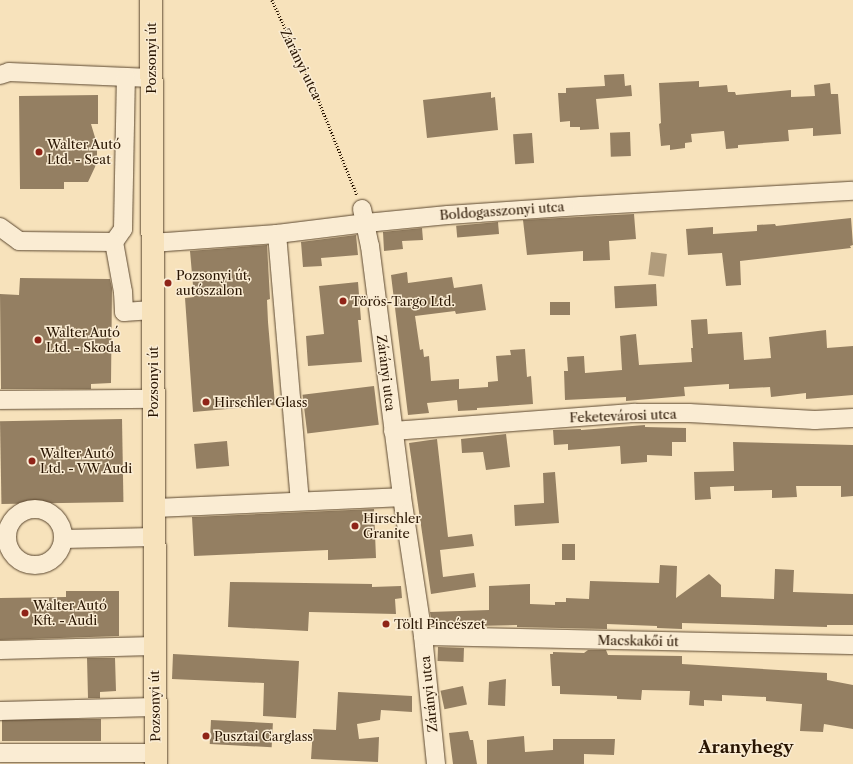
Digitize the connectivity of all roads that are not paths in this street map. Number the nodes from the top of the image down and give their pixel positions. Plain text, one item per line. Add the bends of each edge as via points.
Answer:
1 (151, 0) edge
2 (0, 75) edge
3 (126, 77) junction
4 (151, 78) junction
5 (853, 191) edge
6 (364, 216) junction
7 (0, 227) edge
8 (276, 234) junction
9 (114, 242) junction
10 (152, 243) junction
11 (152, 310) junction
12 (102, 390) dead end
13 (153, 392) junction
14 (0, 400) edge
15 (853, 418) edge
16 (393, 431) junction
17 (402, 497) junction
18 (300, 501) junction
19 (153, 508) junction
20 (4, 533) edge
21 (154, 537) junction
22 (63, 539) junction
23 (423, 636) junction
24 (853, 645) edge
25 (154, 646) junction
26 (0, 650) edge
27 (154, 707) junction
28 (0, 711) edge
29 (0, 753) edge
30 (156, 758) edge
31 (436, 764) edge

1 - 4 main road, Pozsonyi út
2 - 3 street via 9,72
3 - 4 street
3 - 9 street via 123,229
4 - 10 main road, Pozsonyi út
5 - 6 street, Boldogasszonyi utca
6 - 8 street, Boldogasszonyi utca
6 - 16 street, Zárányi utca
7 - 9 street via 19,241
8 - 10 street, Boldogasszonyi utca
8 - 18 street
9 - 11 street via 124,312
10 - 11 main road, Pozsonyi út
11 - 13 main road, Pozsonyi út
12 - 13 street
13 - 14 street
13 - 19 main road, Pozsonyi út
15 - 16 street, Feketevárosi utca via 815,420 689,413 635,413
16 - 17 street, Zárányi utca
17 - 18 street
17 - 23 street, Zárányi utca
18 - 19 street
19 - 21 main road, Pozsonyi út
20 - 22 street via 16,516 28,510 43,510 58,521
20 - 22 street via 12,554 23,563 32,565 41,565 49,561 58,552
21 - 22 street
21 - 25 main road, Pozsonyi út
23 - 24 street, Macskakői út
23 - 31 street, Zárányi utca
25 - 26 street
25 - 27 main road, Pozsonyi út
27 - 28 street
27 - 30 main road, Pozsonyi út
29 - 30 street

